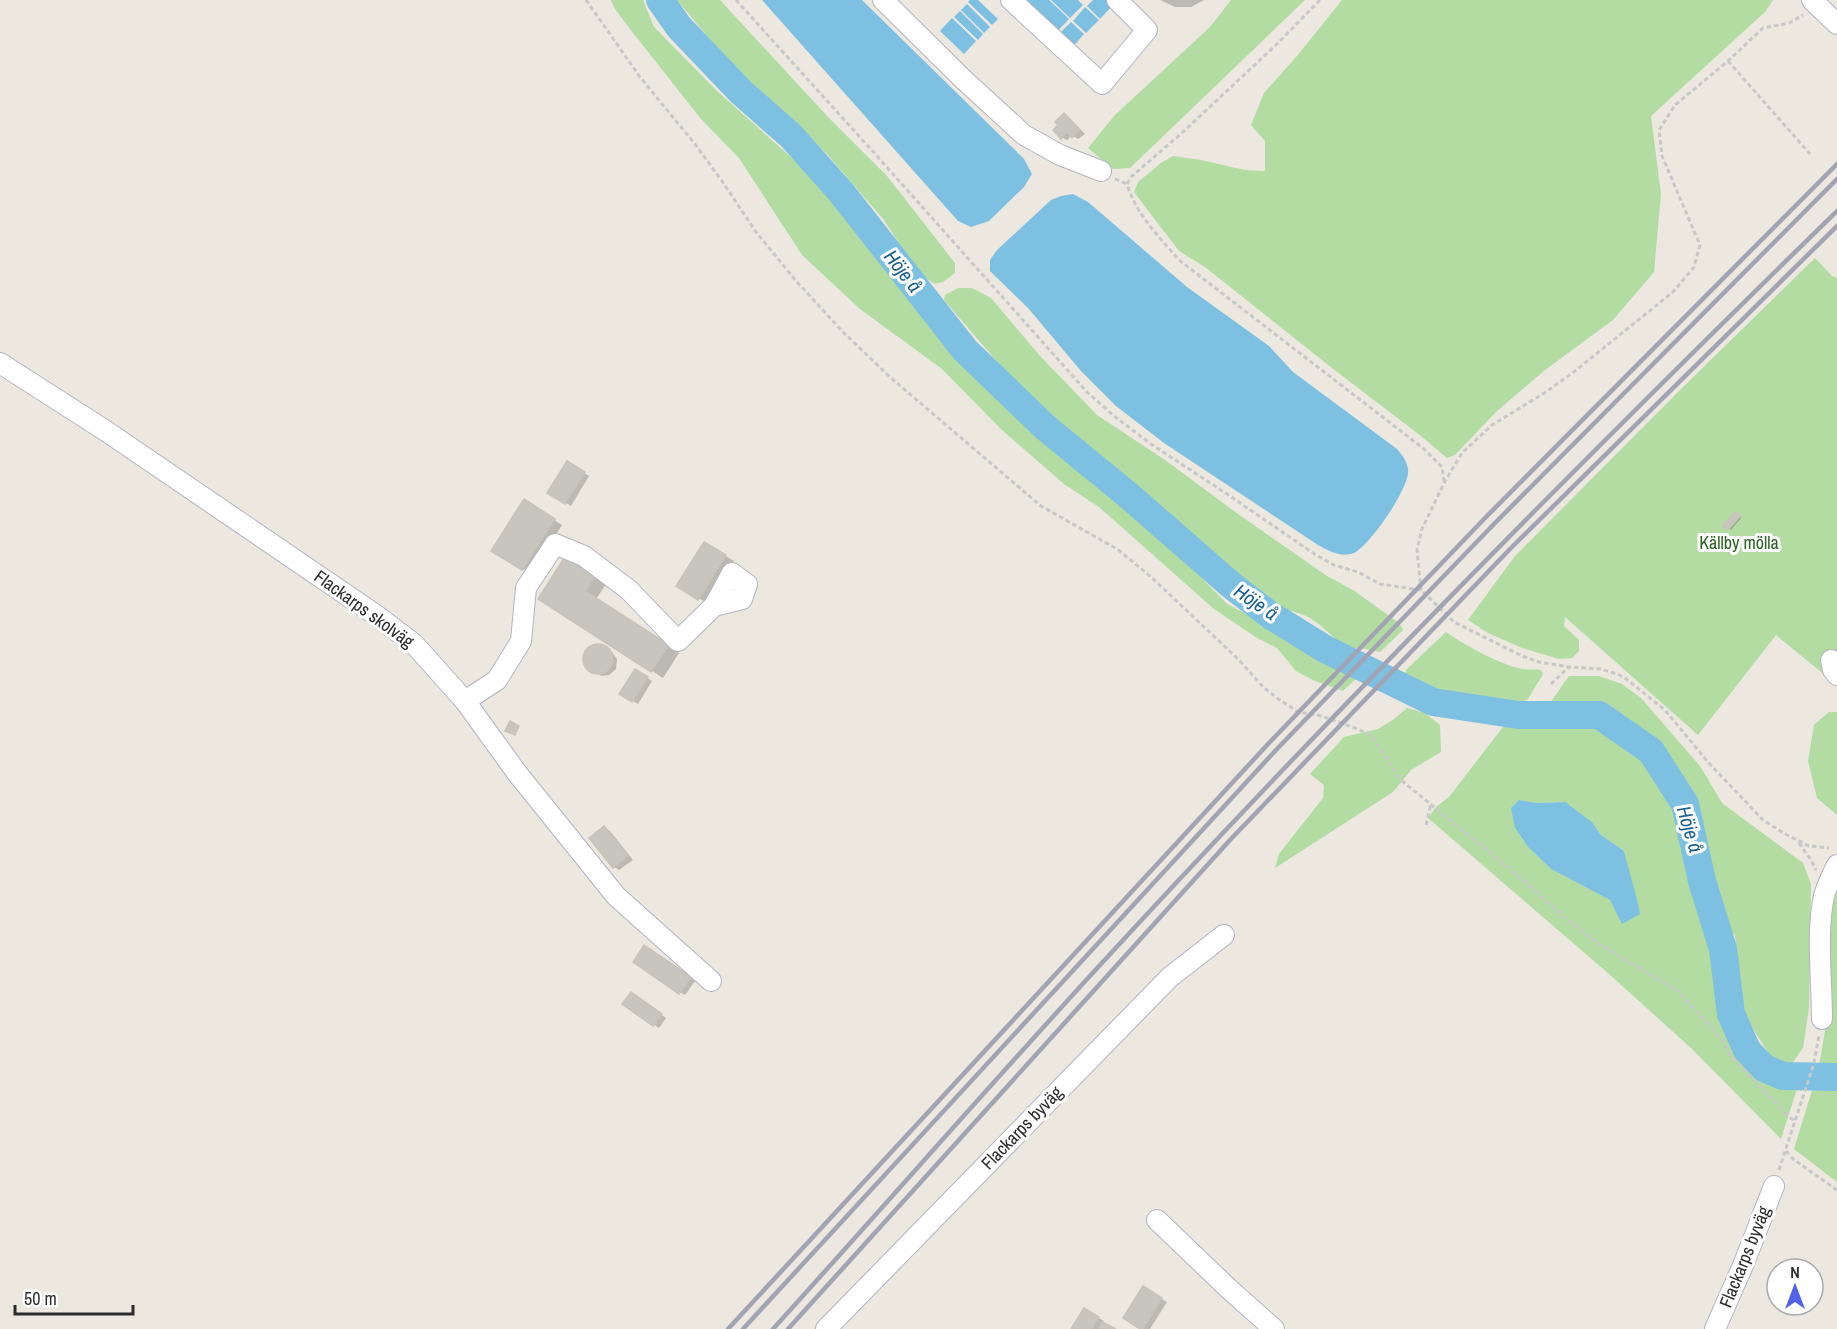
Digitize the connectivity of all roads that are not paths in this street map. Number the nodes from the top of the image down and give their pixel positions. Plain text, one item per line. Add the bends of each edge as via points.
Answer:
1 (883, 0) edge
2 (1011, 0) edge
3 (1117, 0) edge
4 (1810, 6) edge
5 (1837, 24) edge
6 (1101, 171) dead end
7 (0, 363) edge
8 (714, 606) dead end
9 (465, 701) junction
10 (1837, 865) edge
11 (1224, 935) dead end
12 (711, 981) dead end
13 (1822, 1019) road end
14 (1774, 1186) road end
15 (1157, 1220) dead end
16 (826, 1329) edge
17 (1274, 1329) edge
18 (1715, 1329) edge

1 - 6 street via 1024,135
2 - 3 street via 1102,84 1147,30
4 - 5 street
7 - 9 street, Flackarps skolväg via 376,615 414,644
8 - 9 street via 678,641 629,590 584,556 555,544 526,588 521,640 497,680
9 - 12 street, Flackarps skolväg via 616,896
10 - 13 street via 1825,895
11 - 16 street, Flackarps byväg via 1170,977
14 - 18 street, Flackarps byväg
15 - 17 street

